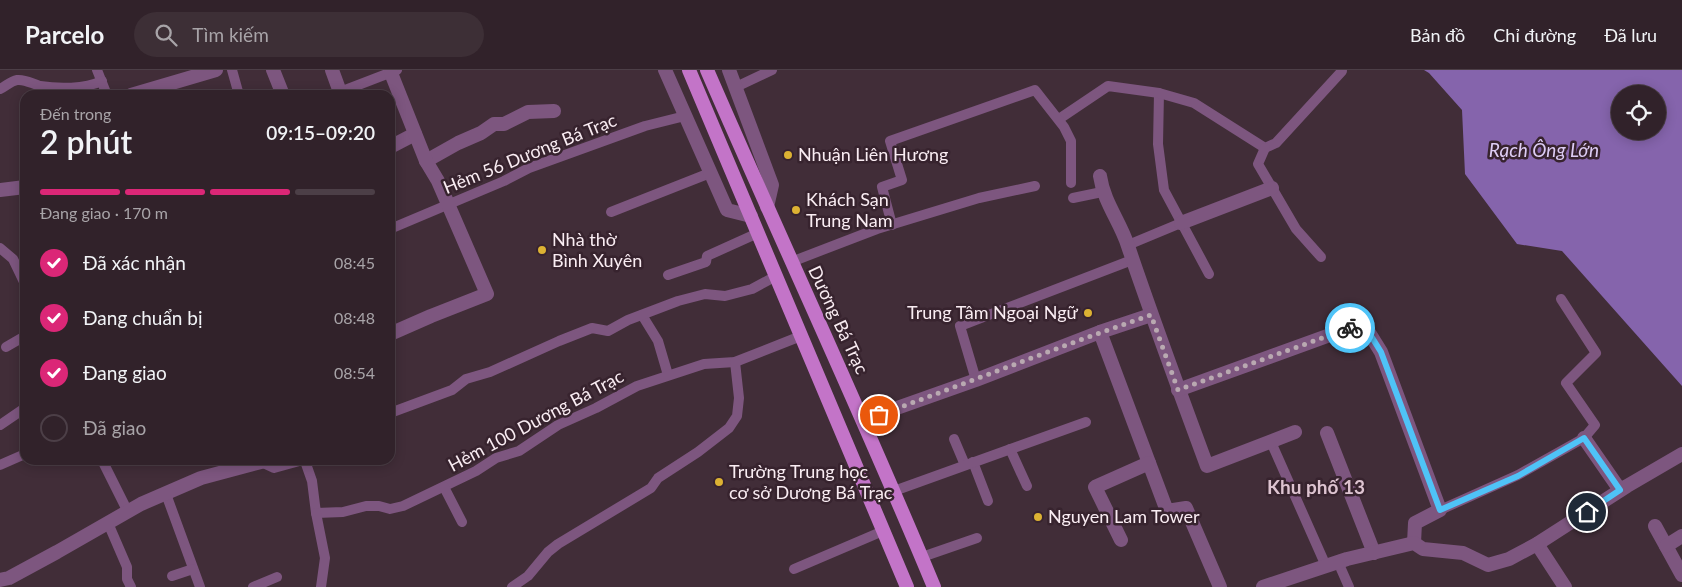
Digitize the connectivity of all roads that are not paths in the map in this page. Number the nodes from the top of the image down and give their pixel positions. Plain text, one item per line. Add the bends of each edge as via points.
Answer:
1 (97, 70) edge
2 (216, 70) edge
3 (232, 70) edge
4 (273, 70) edge
5 (332, 70) edge
6 (665, 70) edge
7 (688, 70) edge
8 (707, 70) edge
9 (729, 70) edge
10 (772, 70) edge
11 (394, 71) edge
12 (1342, 71) edge
13 (102, 81) junction
14 (736, 87) junction
15 (0, 89) edge
16 (105, 90) edge
17 (148, 90) edge
18 (238, 90) edge
19 (282, 90) edge
20 (339, 90) edge
21 (345, 90) edge
22 (1159, 93) junction
23 (554, 111) dead end
24 (685, 116) junction
25 (1059, 120) junction
26 (415, 134) junction
27 (395, 144) edge
28 (1264, 148) junction
29 (426, 161) junction
30 (710, 173) junction
31 (1100, 176) dead end
32 (1071, 183) dead end
33 (1035, 186) dead end
34 (20, 188) edge
35 (1272, 188) junction
36 (0, 190) edge
37 (1102, 192) junction
38 (1074, 198) dead end
39 (448, 204) junction
40 (768, 207) junction
41 (611, 212) dead end
42 (751, 216) junction
43 (1181, 222) junction
44 (892, 225) junction
45 (395, 227) edge
46 (758, 233) junction
47 (1128, 245) junction
48 (0, 248) edge
49 (1321, 257) dead end
50 (1132, 260) junction
51 (791, 262) junction
52 (20, 274) edge
53 (1209, 274) dead end
54 (668, 275) dead end
55 (776, 276) junction
56 (1561, 298) dead end
57 (642, 315) junction
58 (1151, 315) junction
59 (395, 332) edge
60 (1100, 332) junction
61 (801, 336) junction
62 (20, 339) edge
63 (6, 347) dead end
64 (735, 362) junction
65 (668, 375) junction
66 (976, 380) junction
67 (1178, 390) junction
68 (20, 411) edge
69 (395, 411) edge
70 (863, 420) junction
71 (1086, 422) dead end
72 (0, 425) edge
73 (1295, 432) dead end
74 (1327, 433) dead end
75 (954, 438) dead end
76 (1584, 438) junction
77 (1270, 442) junction
78 (1010, 449) junction
79 (1682, 454) edge
80 (20, 456) edge
81 (1149, 463) junction
82 (969, 464) junction
83 (0, 465) edge
84 (104, 465) edge
85 (249, 465) edge
86 (267, 465) edge
87 (283, 465) edge
88 (307, 465) edge
89 (1027, 486) dead end
90 (444, 487) junction
91 (1620, 490) junction
92 (894, 491) junction
93 (166, 494) junction
94 (988, 501) dead end
95 (1440, 510) junction
96 (128, 512) junction
97 (316, 513) junction
98 (462, 522) dead end
99 (108, 523) junction
100 (1655, 526) dead end
101 (883, 531) junction
102 (1682, 536) edge
103 (977, 538) dead end
104 (1121, 540) dead end
105 (1414, 543) junction
106 (1537, 544) junction
107 (1666, 546) junction
108 (1374, 553) junction
109 (922, 557) junction
110 (1332, 564) junction
111 (193, 569) junction
112 (794, 569) dead end
113 (1682, 575) edge
114 (172, 576) dead end
115 (278, 578) dead end
116 (0, 580) edge
117 (131, 587) edge
118 (200, 587) edge
119 (253, 587) edge
120 (321, 587) edge
121 (512, 587) edge
122 (907, 587) edge
123 (934, 587) edge
124 (1220, 587) edge
125 (1263, 587) edge
126 (1349, 587) edge
127 (1565, 587) edge

1 - 13 lane
2 - 17 street
3 - 18 lane
4 - 19 street
5 - 20 street
6 - 24 street
7 - 42 main road
8 - 40 main road, Dương Bá Trạc
9 - 14 street, Dương Bá Trạc
10 - 14 lane
11 - 21 lane
11 - 26 street
12 - 28 lane via 1276,143
13 - 15 lane via 90,86 64,87 38,85 24,80 14,81
13 - 16 lane
14 - 40 street, Dương Bá Trạc via 772,185
22 - 25 lane via 1108,86
22 - 28 lane via 1194,102
22 - 43 lane via 1158,144 1164,190
23 - 29 street via 528,112 504,124 494,124
24 - 30 street
24 - 39 lane, Hẻm 56 Dương Bá Trạc via 645,126 529,168
25 - 32 lane via 1071,141
25 - 44 lane via 1035,90 890,141 902,180 882,187
26 - 27 street
26 - 29 street
28 - 35 lane via 1258,164
29 - 39 street
30 - 41 lane
30 - 42 street via 727,210
31 - 37 street
33 - 44 lane via 979,198
34 - 36 street
35 - 43 street
35 - 49 lane via 1296,229
37 - 38 lane
37 - 47 street
39 - 45 lane, Hẻm 56 Dương Bá Trạc
39 - 59 street via 487,294
40 - 51 main road, Dương Bá Trạc
42 - 46 main road
43 - 47 lane
43 - 53 lane
44 - 51 lane
46 - 54 lane via 707,256 706,262
46 - 55 main road
47 - 50 street
48 - 52 lane via 13,259
50 - 58 street
50 - 66 lane via 960,326
51 - 70 main road, Dương Bá Trạc
55 - 57 lane via 752,289 725,296 705,294
55 - 61 main road
56 - 76 lane via 1596,353 1566,383 1595,425
57 - 65 lane via 658,342
57 - 69 lane via 608,331 592,328 490,372 466,379 452,390
58 - 60 street
58 - 67 street
60 - 66 street
60 - 81 street
61 - 64 lane, Hẻm 100 Dương Bá Trạc
61 - 101 main road
62 - 63 lane
64 - 65 lane, Hẻm 100 Dương Bá Trạc via 704,364
64 - 121 lane via 739,398 737,416 729,428 658,478 651,488 558,544 528,576
65 - 90 lane, Hẻm 100 Dương Bá Trạc via 637,386 558,425 519,450 496,458
66 - 70 street
67 - 77 street via 1208,466
67 - 95 street via 1363,323 1381,352
68 - 72 lane
70 - 92 main road, Dương Bá Trạc
71 - 78 lane
73 - 77 street
74 - 108 street
75 - 82 lane
76 - 91 street
76 - 95 lane via 1518,476
77 - 110 lane
78 - 82 lane
78 - 89 lane
79 - 91 street
80 - 83 lane
81 - 104 street via 1095,487
81 - 124 street via 1167,512 1186,508
82 - 92 lane
82 - 94 lane
84 - 96 lane
85 - 93 street via 201,478
86 - 87 lane via 274,468
88 - 97 lane
90 - 97 lane, Hẻm 100 Dương Bá Trạc via 390,509 366,506 343,512
90 - 98 lane
91 - 106 street
92 - 109 main road, Dương Bá Trạc
93 - 96 street
93 - 111 lane
95 - 105 street via 1416,523
96 - 99 street
97 - 120 lane via 325,558
99 - 116 street
99 - 117 lane via 127,567
100 - 107 street
101 - 112 lane
101 - 122 main road
102 - 107 street
103 - 109 lane
105 - 106 street via 1423,549 1463,553 1488,565 1509,559
105 - 108 street
106 - 127 street
107 - 113 street
108 - 110 street
109 - 123 main road, Dương Bá Trạc
110 - 125 street
110 - 126 lane
111 - 114 lane
111 - 118 lane
115 - 119 lane

